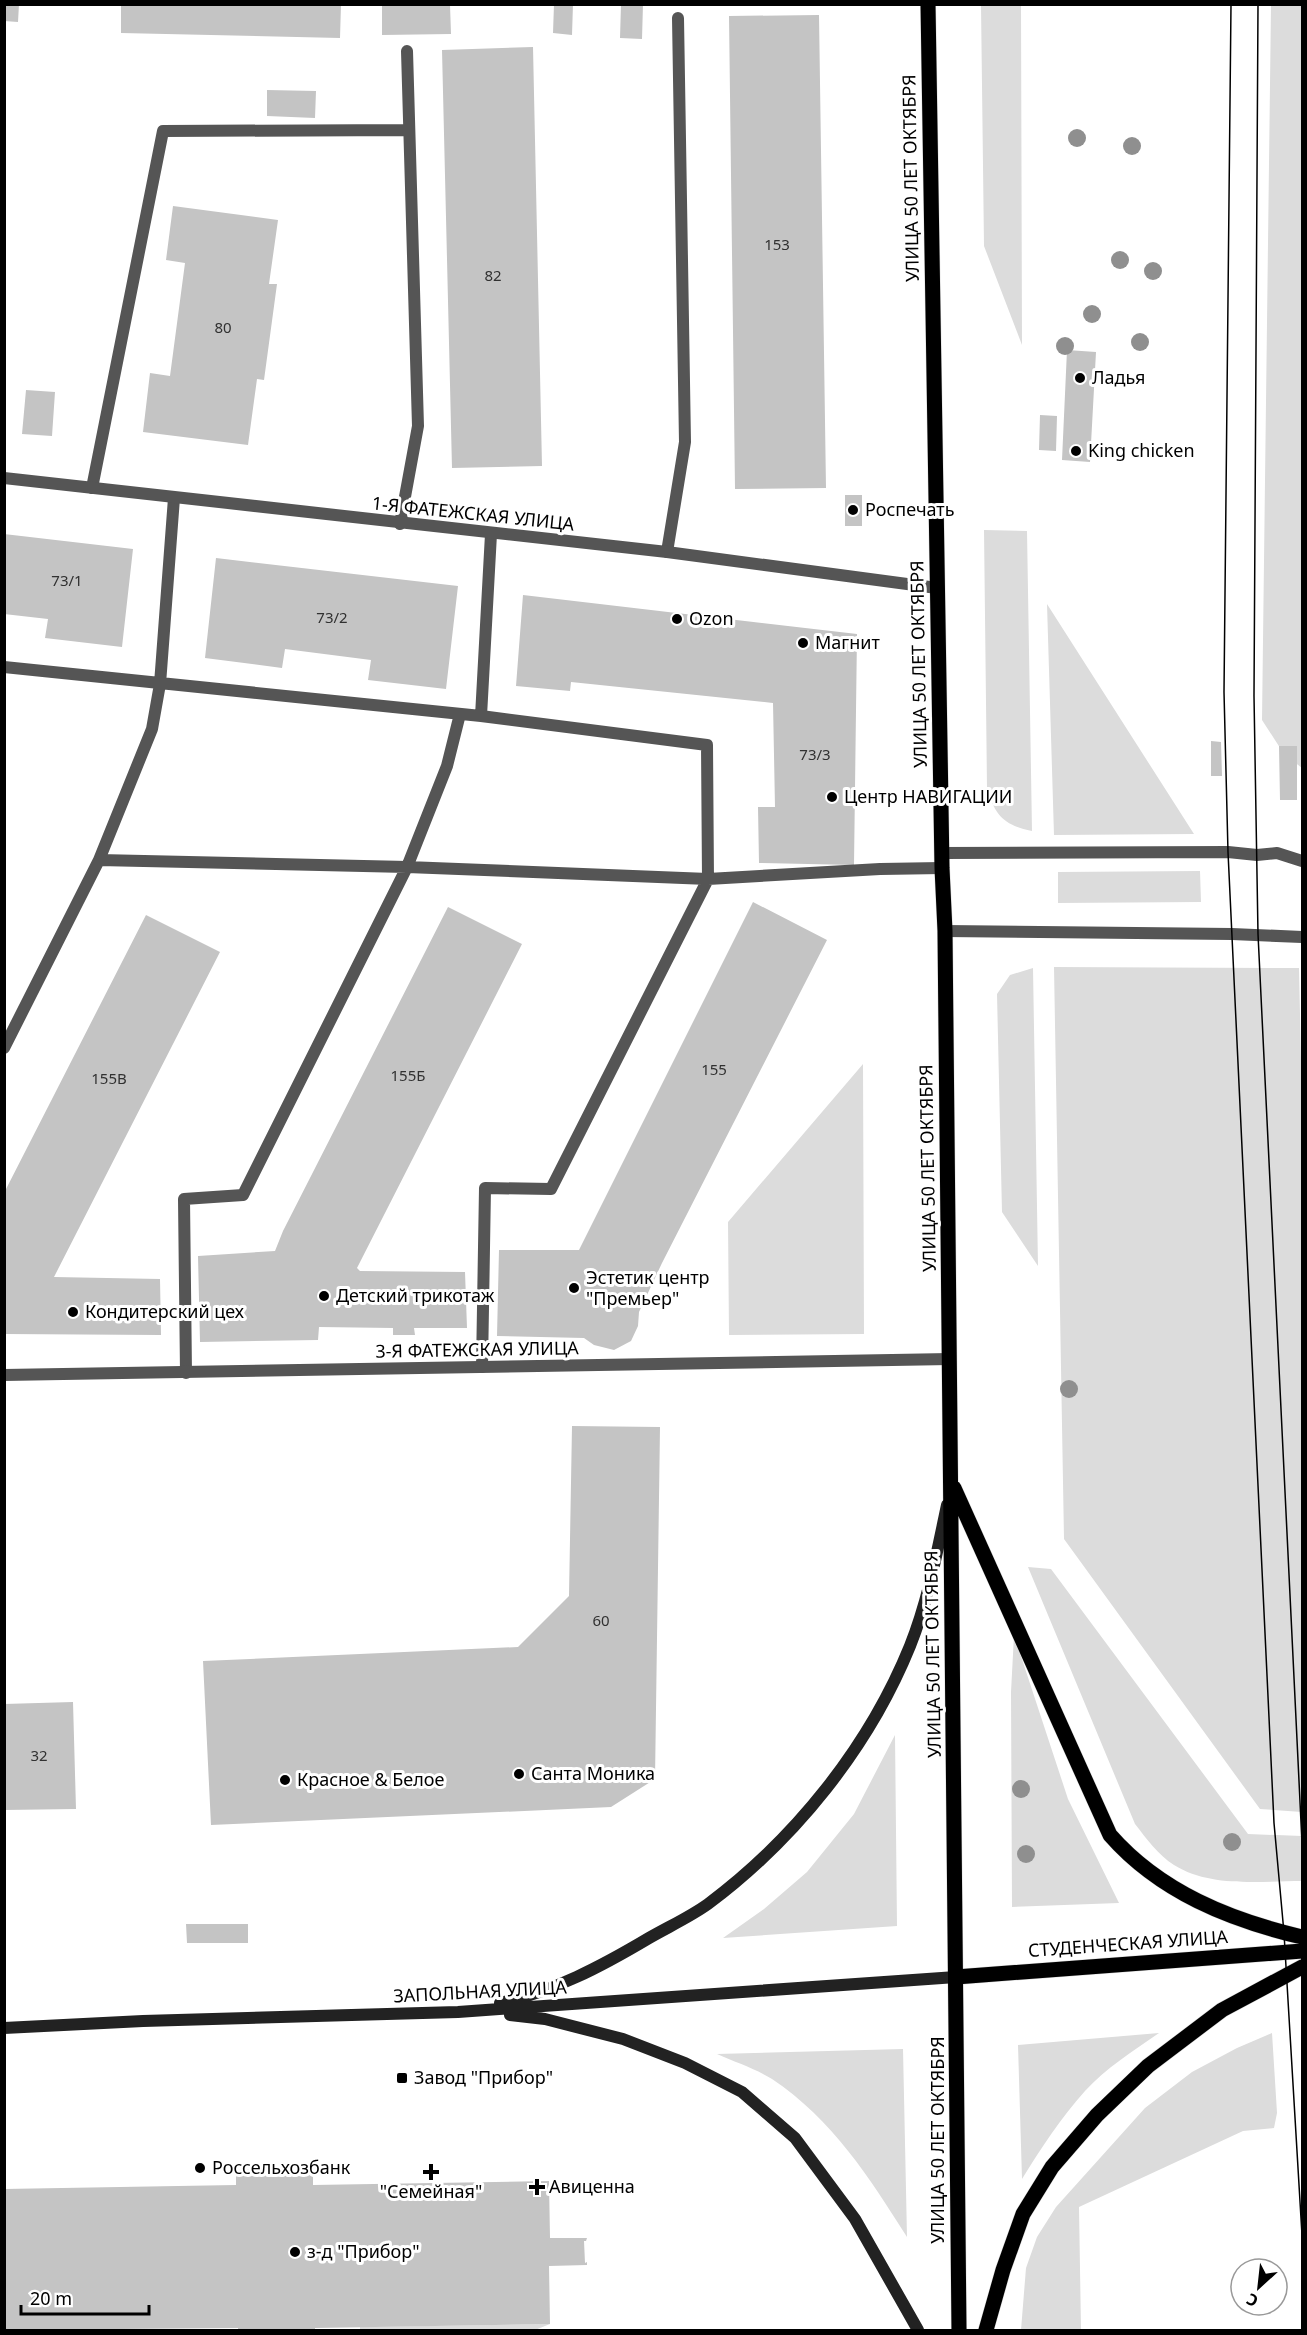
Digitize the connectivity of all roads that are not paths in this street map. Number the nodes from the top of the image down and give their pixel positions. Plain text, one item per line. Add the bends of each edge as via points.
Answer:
1 (928, 4) edge
2 (678, 18) dead end
3 (407, 51) dead end
4 (409, 130) junction
5 (4, 478) edge
6 (92, 488) junction
7 (174, 498) junction
8 (400, 524) junction
9 (490, 534) junction
10 (667, 552) junction
11 (938, 588) junction
12 (4, 667) edge
13 (160, 684) junction
14 (460, 714) junction
15 (481, 716) junction
16 (942, 853) junction
17 (99, 860) junction
18 (1302, 861) edge
19 (407, 867) junction
20 (942, 868) junction
21 (708, 879) junction
22 (945, 931) junction
23 (1302, 937) edge
24 (4, 1048) edge
25 (950, 1359) junction
26 (482, 1367) junction
27 (186, 1372) junction
28 (4, 1375) edge
29 (951, 1482) junction
30 (1302, 1937) edge
31 (1302, 1951) edge
32 (1302, 1967) edge
33 (956, 1977) junction
34 (458, 2012) junction
35 (4, 2028) edge
36 (918, 2331) edge
37 (959, 2331) edge
38 (986, 2331) edge

1 - 11 main road, УЛИЦА 50 ЛЕТ ОКТЯБРЯ
2 - 10 street via 685,442
3 - 4 street
4 - 6 street via 163,131
4 - 8 street via 417,426
5 - 6 street, 1-Я ФАТЕЖСКАЯ УЛИЦА
6 - 7 street, 1-Я ФАТЕЖСКАЯ УЛИЦА
7 - 8 street, 1-Я ФАТЕЖСКАЯ УЛИЦА
7 - 13 street
8 - 9 street, 1-Я ФАТЕЖСКАЯ УЛИЦА
9 - 10 street, 1-Я ФАТЕЖСКАЯ УЛИЦА
9 - 15 street
10 - 11 street, 1-Я ФАТЕЖСКАЯ УЛИЦА
11 - 16 main road, УЛИЦА 50 ЛЕТ ОКТЯБРЯ
12 - 13 street
13 - 14 street
13 - 17 street via 152,729
14 - 15 street
14 - 19 street via 447,766
15 - 21 street via 707,745
16 - 18 street via 1277,853
16 - 20 main road, УЛИЦА 50 ЛЕТ ОКТЯБРЯ
17 - 19 street
17 - 24 street
19 - 21 street
19 - 27 street via 243,1195 184,1199
20 - 21 street
20 - 22 main road, УЛИЦА 50 ЛЕТ ОКТЯБРЯ
21 - 26 street via 551,1189 485,1188
22 - 23 street
22 - 25 main road, УЛИЦА 50 ЛЕТ ОКТЯБРЯ
25 - 26 street, 3-Я ФАТЕЖСКАЯ УЛИЦА
25 - 29 main road, УЛИЦА 50 ЛЕТ ОКТЯБРЯ
26 - 27 street, 3-Я ФАТЕЖСКАЯ УЛИЦА
27 - 28 street, 3-Я ФАТЕЖСКАЯ УЛИЦА
29 - 30 main road via 1110,1835 1128,1856 1185,1896 1233,1917
29 - 33 main road, УЛИЦА 50 ЛЕТ ОКТЯБРЯ
29 - 34 main road via 934,1570 910,1645 862,1737 831,1782 775,1846 707,1904 613,1959 544,1992
31 - 33 main road, СТУДЕНЧЕСКАЯ УЛИЦА
32 - 38 main road via 1222,2010 1148,2066 1089,2123 1052,2167 1023,2214
33 - 34 main road, ЗАПОЛЬНАЯ УЛИЦА
33 - 37 main road, УЛИЦА 50 ЛЕТ ОКТЯБРЯ
34 - 35 main road, ЗАПОЛЬНАЯ УЛИЦА
34 - 36 main road via 545,2019 623,2039 685,2062 742,2092 795,2138 822,2174 855,2219

